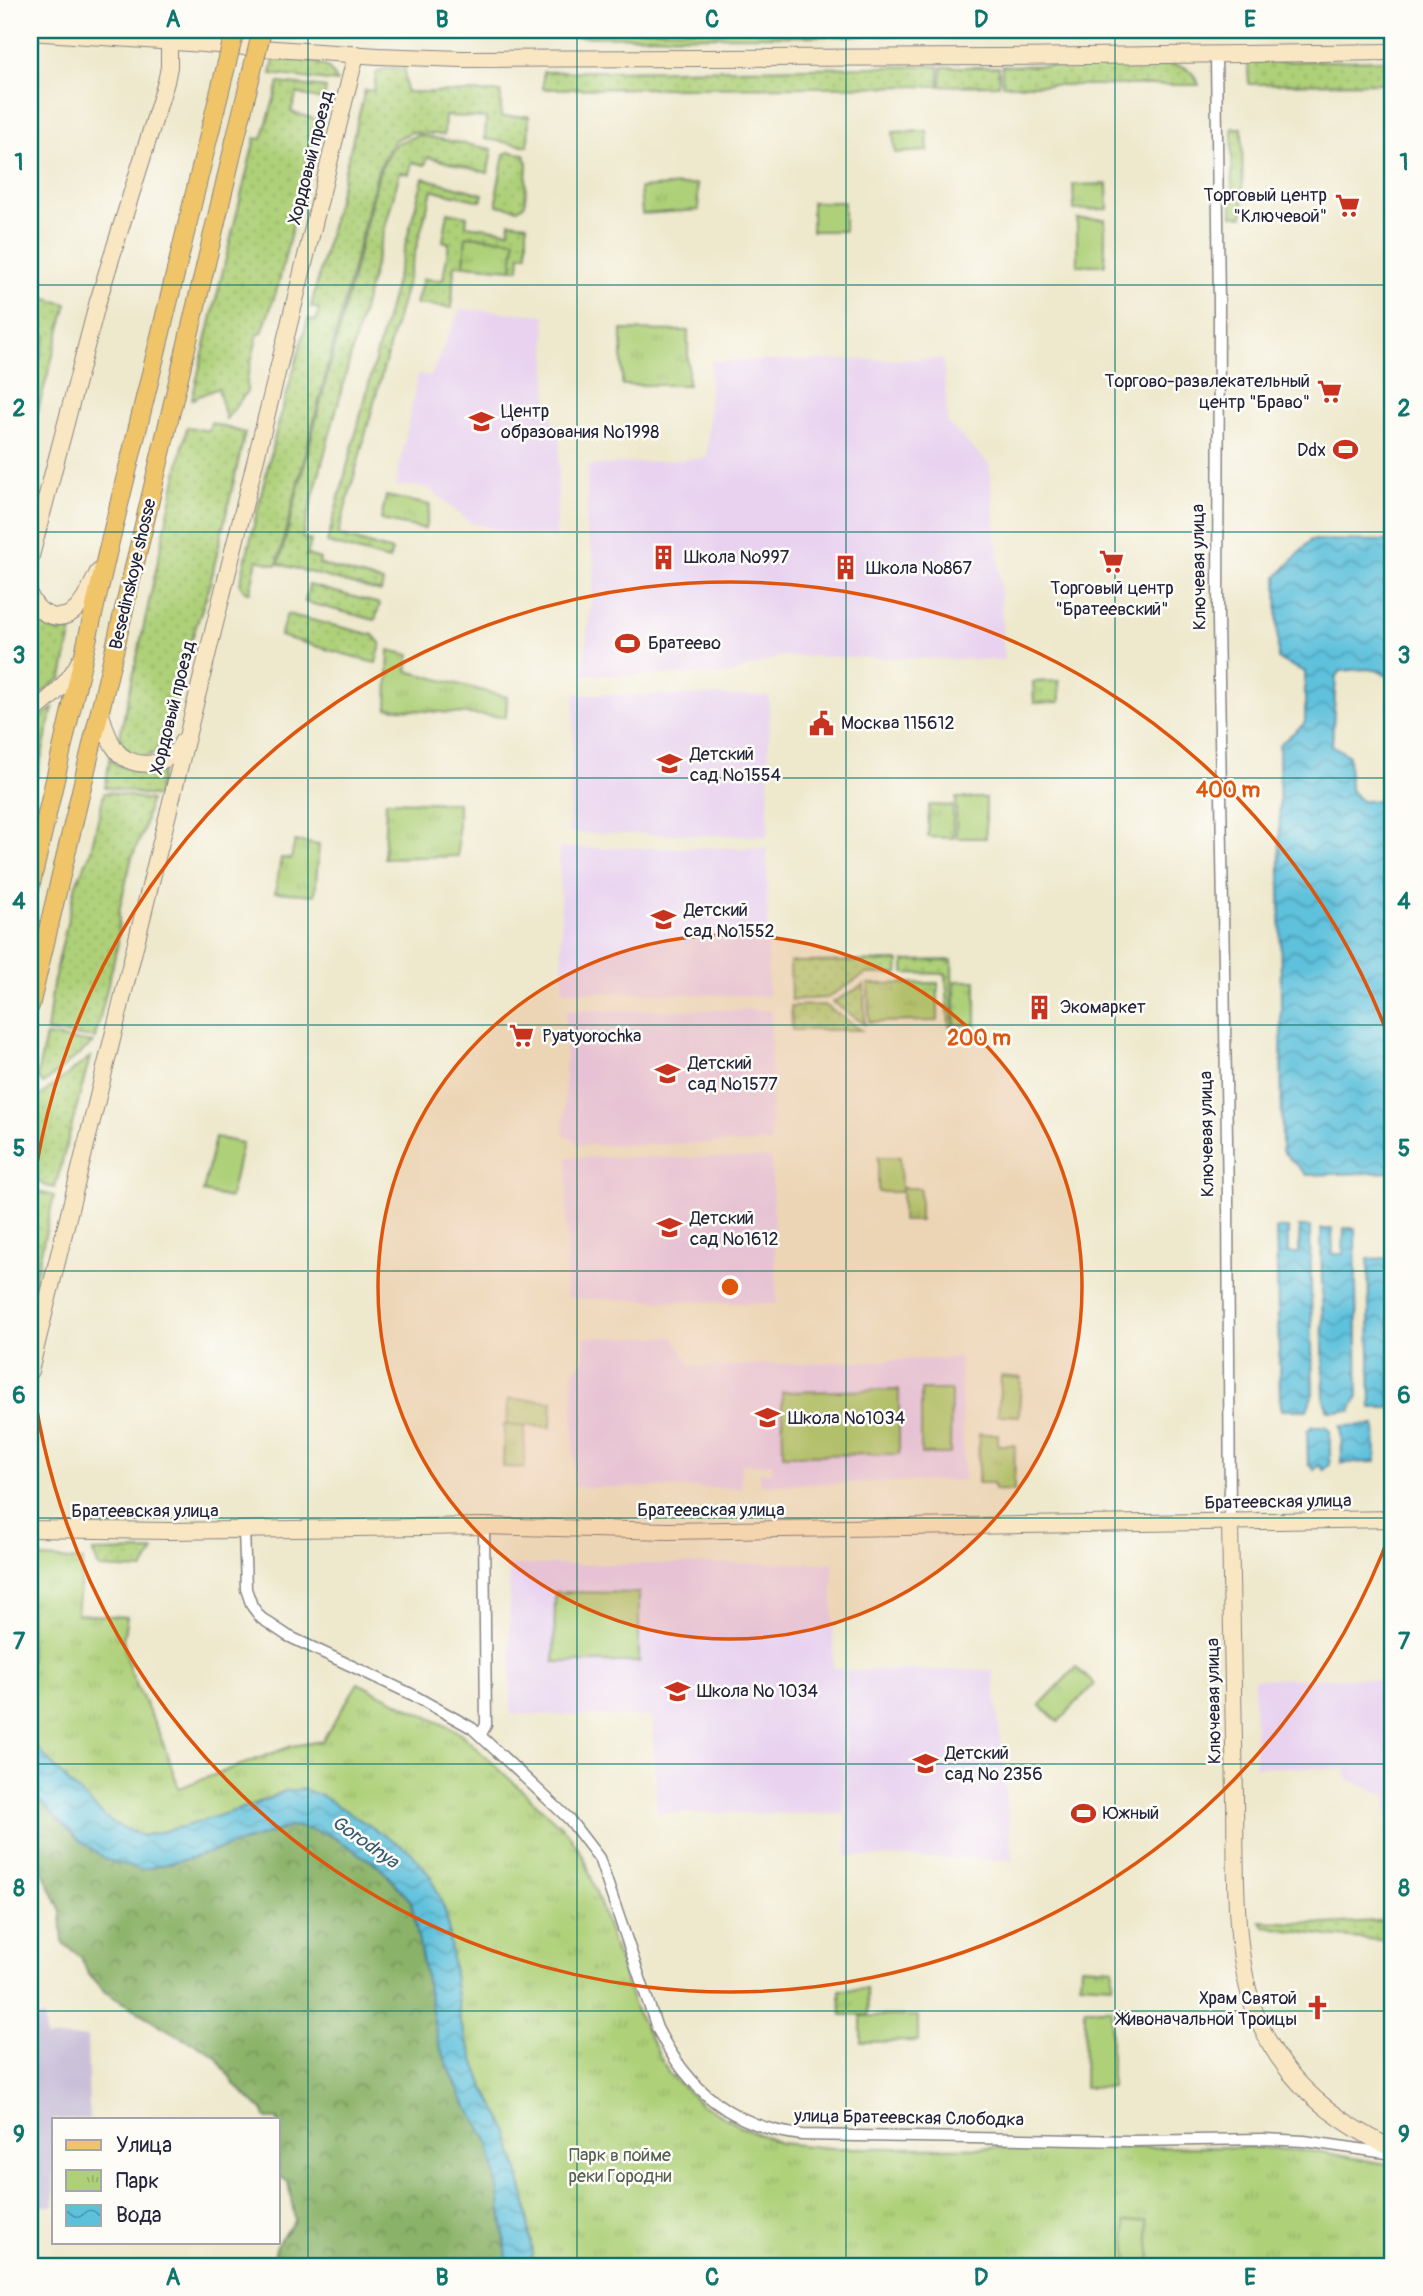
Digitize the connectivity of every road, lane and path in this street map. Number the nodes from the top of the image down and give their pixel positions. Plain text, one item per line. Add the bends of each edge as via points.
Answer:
1 (235, 30) edge
2 (262, 30) edge
3 (30, 32) edge
4 (169, 42) junction
5 (1393, 52) edge
6 (356, 54) junction
7 (1216, 54) junction
8 (107, 554) junction
9 (30, 560) edge
10 (30, 596) edge
11 (88, 645) junction
12 (100, 711) junction
13 (30, 714) edge
14 (188, 731) junction
15 (30, 888) edge
16 (30, 1006) edge
17 (32, 1352) edge
18 (30, 1371) edge
19 (1393, 1519) edge
20 (1230, 1522) junction
21 (484, 1526) junction
22 (244, 1529) junction
23 (30, 1530) edge
24 (481, 1734) junction
25 (1393, 2152) edge

1 - 8 main road, Besedinskoye shosse, bridge
2 - 12 main road, Besedinskoye shosse, bridge
3 - 4 street
4 - 6 street
4 - 9 street via 166,82 98,302
5 - 7 street
6 - 7 street via 540,60
6 - 14 street, Хордовый проезд
7 - 20 street, Ключевая улица
8 - 10 street via 84,601 66,616 44,613
8 - 11 main road, Besedinskoye shosse
11 - 13 street via 58,692
11 - 15 main road, Besedinskoye shosse
12 - 14 street via 114,749 135,762 149,764 168,758
12 - 16 main road, Besedinskoye shosse
14 - 17 street, Хордовый проезд
17 - 18 street, Хордовый проезд
19 - 20 street, Братеевская улица
20 - 21 street, Братеевская улица via 668,1531
20 - 25 street, Ключевая улица via 1237,1890 1249,1992 1260,2023 1302,2085 1343,2122
21 - 22 street, Братеевская улица
21 - 24 street via 486,1726
22 - 23 street, Братеевская улица
22 - 24 street, улица Братеевская Слободка via 246,1589 261,1618 288,1636 449,1713
24 - 25 street, улица Братеевская Слободка via 569,1819 600,1858 657,2028 680,2066 710,2098 754,2124 776,2132 823,2136 1263,2139

